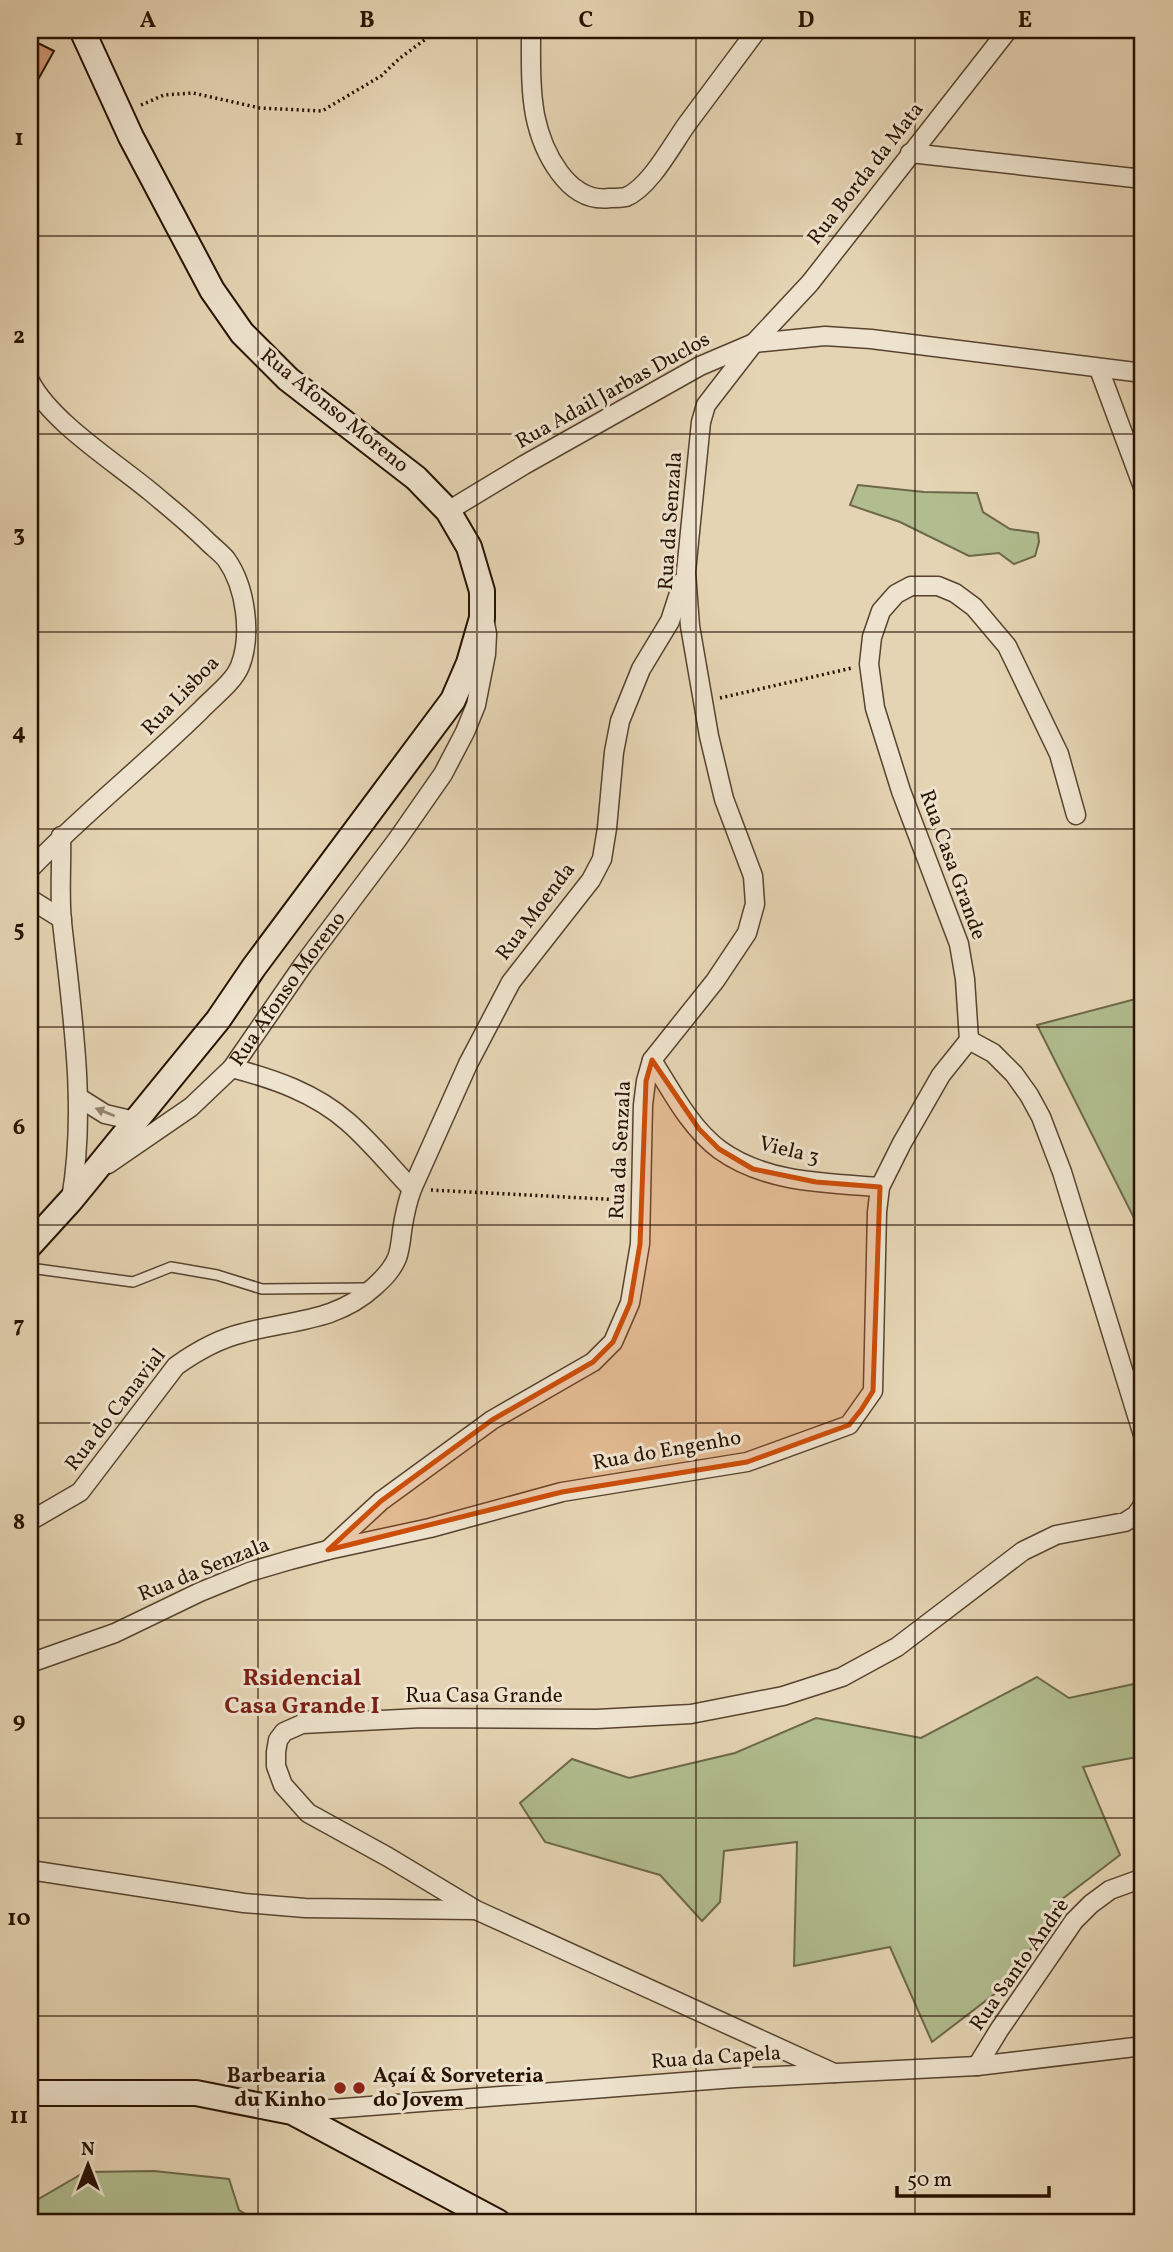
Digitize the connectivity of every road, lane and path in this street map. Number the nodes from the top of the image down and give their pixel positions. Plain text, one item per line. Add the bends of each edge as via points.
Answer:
1 (82, 30) edge
2 (438, 30) edge
3 (531, 30) edge
4 (757, 30) edge
5 (1008, 30) edge
6 (120, 115) junction
7 (910, 153) junction
8 (1143, 178) edge
9 (754, 343) junction
10 (1099, 369) junction
11 (1143, 373) edge
12 (30, 381) edge
13 (1143, 487) edge
14 (449, 511) junction
15 (686, 572) junction
16 (482, 606) junction
17 (869, 664) junction
18 (704, 702) junction
19 (1076, 815) dead end
20 (61, 836) junction
21 (30, 869) edge
22 (30, 899) edge
23 (62, 919) junction
24 (969, 1040) junction
25 (652, 1060) junction
26 (232, 1068) junction
27 (78, 1097) junction
28 (135, 1121) junction
29 (91, 1175) junction
30 (880, 1187) junction
31 (411, 1189) junction
32 (71, 1200) junction
33 (640, 1200) junction
34 (30, 1245) edge
35 (30, 1268) edge
36 (373, 1288) junction
37 (1143, 1435) edge
38 (1143, 1506) edge
39 (30, 1521) edge
40 (328, 1549) junction
41 (30, 1663) edge
42 (30, 1870) edge
43 (1143, 1878) edge
44 (476, 1910) junction
45 (1143, 2046) edge
46 (977, 2066) junction
47 (834, 2073) junction
48 (30, 2092) edge
49 (292, 2112) junction
50 (498, 2222) edge

1 - 6 main road, Rua Afonso Moreno
2 - 6 path via 381,76 323,111 260,107 193,93 164,95
3 - 4 street via 535,113 541,139 574,189 603,199 626,197 662,163
5 - 7 street, Rua Borda da Mata
6 - 14 main road, Rua Afonso Moreno via 212,290 242,333 288,379 416,478
7 - 8 street
7 - 9 street, Rua Borda da Mata via 810,283
9 - 10 street, Rua Adail Jarbas Duclos via 825,336 871,339
9 - 14 street, Rua Adail Jarbas Duclos via 700,366
9 - 15 street, Rua da Senzala via 706,405
10 - 11 street, Rua Adail Jarbas Duclos
10 - 13 street
12 - 20 street, Rua Lisboa via 60,419 186,521 226,560 247,616 239,668 221,691
14 - 16 main road, Rua Afonso Moreno via 469,547
15 - 18 street, Rua da Senzala
15 - 31 street, Rua Moenda via 670,621 641,669 620,721 602,859 591,880 511,982
16 - 26 street, Rua Afonso Moreno via 487,644 476,705 443,774
16 - 28 main road, Rua Afonso Moreno via 469,663 453,700 218,1020
17 - 18 path
17 - 19 street, Rua Casa Grande via 881,611 896,594 911,586 938,586 965,600 1007,646 1059,754
17 - 24 street, Rua Casa Grande via 885,746 959,944
18 - 25 street, Rua da Senzala via 724,799 752,876 755,904 747,933
20 - 21 street, Rua Lisboa
20 - 23 street
22 - 23 street
23 - 27 street
24 - 30 street, Rua do Engenho via 941,1075
24 - 37 street via 993,1053 1014,1074 1041,1117
25 - 30 street, Viela 3 via 699,1129 719,1149 742,1162 793,1178
25 - 33 street, Rua da Senzala via 643,1105
26 - 29 street, Rua Afonso Moreno via 191,1107
26 - 31 street via 315,1098 348,1121
28 -> 27 street via 105,1114
27 - 32 street via 78,1160
28 - 29 main road, Rua Afonso Moreno
29 - 32 main road, Rua Afonso Moreno
30 - 40 street, Rua do Engenho via 873,1391 849,1424 747,1462 562,1492 429,1528
31 - 33 path
31 - 36 street, Rua do Canavial via 398,1256 388,1275
32 - 34 main road, Rua Afonso Moreno
33 - 40 street, Rua da Senzala via 640,1244 630,1303 613,1342 593,1362 492,1420 381,1501
35 - 36 lane via 133,1282 171,1267 262,1289
36 - 39 street, Rua do Canavial via 348,1306 311,1320 244,1332 197,1351 176,1366 80,1492
38 - 44 street, Rua Casa Grande via 1125,1522 1056,1535 1023,1550 898,1647 842,1677 783,1696 691,1714 597,1719 421,1718 302,1724 284,1732 278,1740 276,1766 283,1785 307,1813
40 - 41 street, Rua da Senzala via 249,1572 114,1633
42 - 44 street via 244,1903
43 - 46 street, Rua Santo Andrè via 1110,1890 1074,1921
44 - 47 street, Rua Casa Grande
45 - 46 street, Rua da Capela
46 - 47 street, Rua da Capela
47 - 49 street, Rua da Capela
48 - 49 main road via 196,2093
49 - 50 main road

